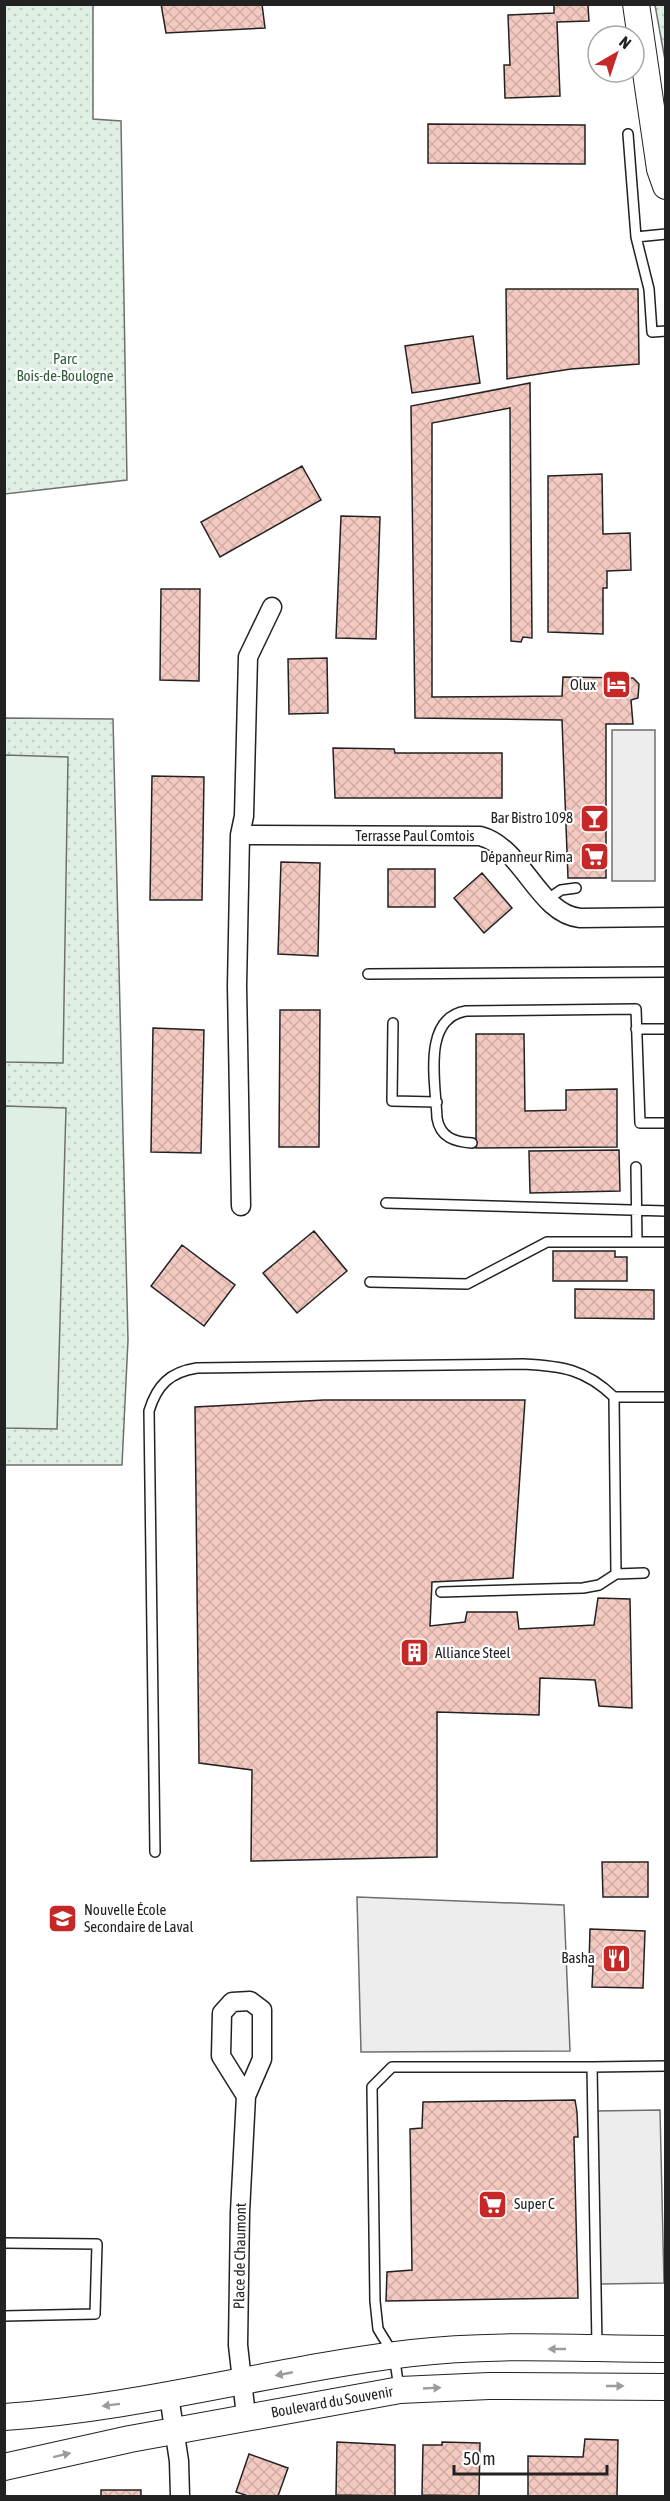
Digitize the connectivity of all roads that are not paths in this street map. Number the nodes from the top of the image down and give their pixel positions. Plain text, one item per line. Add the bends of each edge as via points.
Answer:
1 (636, 4) edge
2 (628, 134) dead end
3 (666, 186) edge
4 (666, 234) edge
5 (636, 237) junction
6 (666, 331) edge
7 (272, 607) dead end
8 (240, 835) junction
9 (576, 888) dead end
10 (548, 899) junction
11 (666, 917) edge
12 (666, 972) edge
13 (368, 974) dead end
14 (393, 1023) dead end
15 (636, 1029) junction
16 (666, 1029) edge
17 (437, 1102) junction
18 (666, 1123) edge
19 (472, 1143) dead end
20 (636, 1167) dead end
21 (387, 1203) dead end
22 (240, 1206) dead end
23 (636, 1210) junction
24 (666, 1211) edge
25 (637, 1242) junction
26 (666, 1242) edge
27 (370, 1282) dead end
28 (614, 1397) junction
29 (666, 1397) edge
30 (644, 1573) dead end
31 (616, 1574) junction
32 (441, 1592) dead end
33 (155, 1852) dead end
34 (666, 2066) edge
35 (592, 2067) junction
36 (246, 2096) junction
37 (4, 2243) edge
38 (4, 2316) edge
39 (597, 2349) junction
40 (666, 2349) edge
41 (394, 2355) junction
42 (242, 2383) junction
43 (666, 2387) edge
44 (400, 2390) junction
45 (169, 2396) junction
46 (246, 2416) junction
47 (4, 2417) edge
48 (175, 2430) junction
49 (4, 2467) edge
50 (180, 2496) edge

1 - 3 street via 660,169
2 - 5 lane
4 - 5 lane
5 - 6 lane via 649,289 652,332
7 - 8 street via 248,657 244,816
8 - 10 street, Terrasse Paul Comtois via 480,836 505,850
8 - 22 street
9 - 10 lane via 561,890
10 - 11 street, Terrasse Paul Comtois via 572,917
12 - 13 lane
14 - 17 lane via 392,1101
15 - 16 lane
15 - 17 lane via 636,1009 456,1013 444,1022 436,1040
15 - 18 lane via 640,1123
17 - 19 lane via 441,1131 451,1139
20 - 23 lane
21 - 23 lane
23 - 24 lane
23 - 25 lane
25 - 26 lane
25 - 27 lane via 547,1242 467,1284
28 - 29 lane
28 - 31 lane
28 - 33 lane via 581,1372 523,1364 197,1368 178,1372 165,1381 149,1411
30 - 31 lane
31 - 32 lane via 599,1585 583,1588
34 - 35 lane
35 - 39 lane
35 - 41 lane via 392,2067 372,2087 375,2301 378,2329
36 - 36 street, Place de Chaumont via 262,2059 262,2010 250,2001 232,2002 222,2013 221,2056
36 - 42 street, Place de Chaumont via 238,2345
37 - 38 lane via 97,2244 95,2314
39 - 40 street
39 -> 41 street via 470,2349
41 -> 42 street
41 - 44 lane
42 - 45 street
42 - 46 street, Place de Chaumont
44 -> 43 street, Boulevard du Souvenir
44 - 46 street, Boulevard du Souvenir
45 -> 47 street
45 - 48 street
46 - 48 street, Boulevard du Souvenir
49 -> 48 street, Boulevard du Souvenir
48 - 50 street

